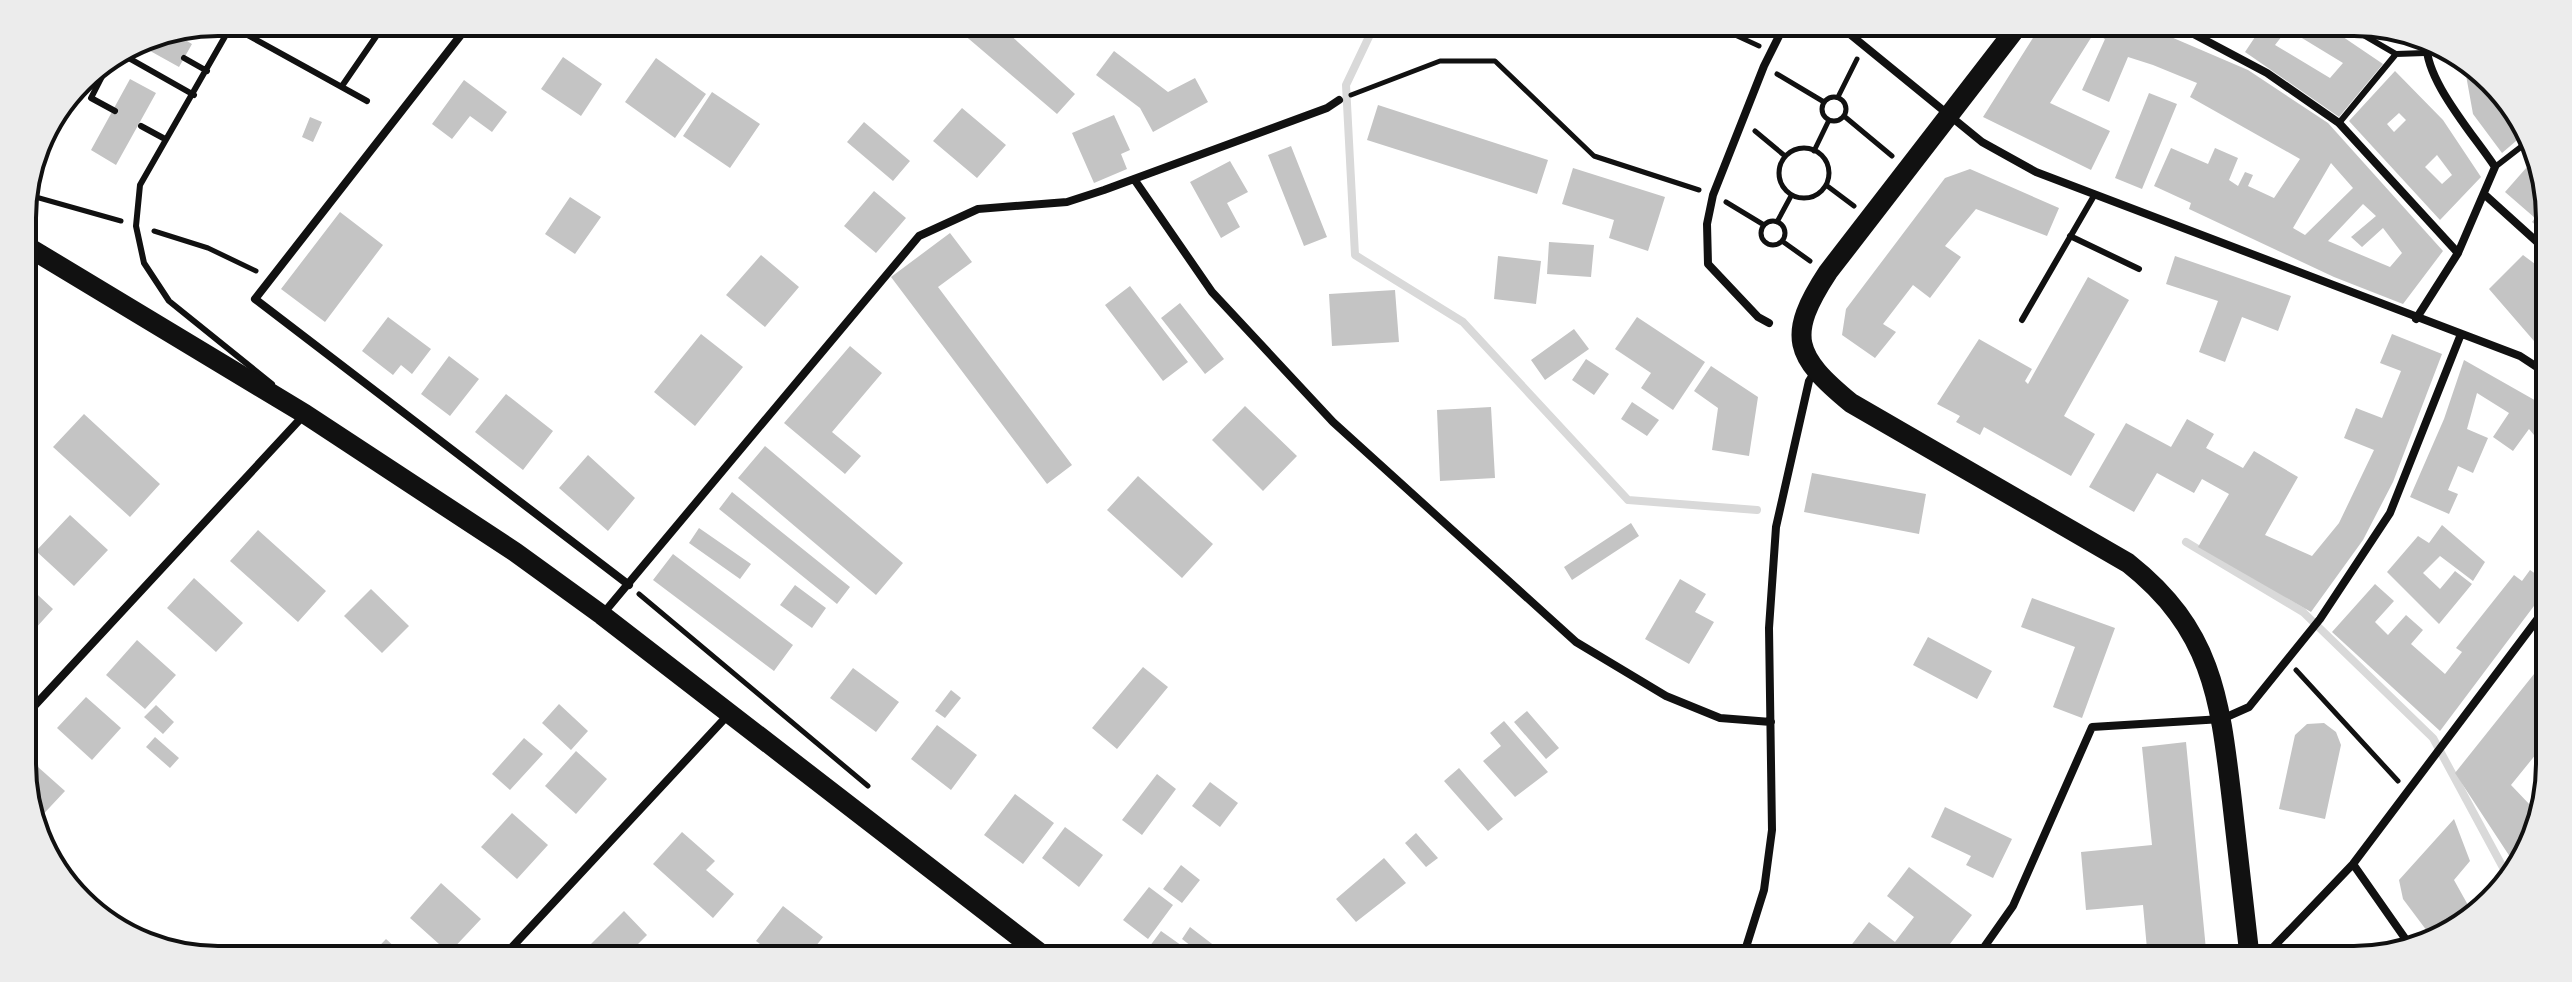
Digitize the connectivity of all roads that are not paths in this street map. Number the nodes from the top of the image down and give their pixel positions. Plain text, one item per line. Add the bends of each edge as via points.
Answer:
1 (226, 36) edge
2 (250, 36) edge
3 (376, 36) edge
4 (460, 36) edge
5 (1779, 36) edge
6 (1851, 36) edge
7 (2010, 36) edge
8 (2197, 36) edge
9 (2367, 37) edge
10 (2425, 53) joint
11 (2396, 54) junction
12 (184, 58) dead end
13 (127, 60) edge
14 (207, 71) junction
15 (103, 78) edge
16 (342, 86) junction
17 (194, 95) junction
18 (1339, 100) dead end
19 (367, 101) dead end
20 (115, 111) dead end
21 (1948, 116) junction
22 (2339, 123) junction
23 (141, 126) dead end
24 (165, 139) junction
25 (2521, 147) edge
26 (2495, 167) junction
27 (1134, 179) junction
28 (2095, 194) junction
29 (2484, 194) junction
30 (2070, 236) junction
31 (2536, 241) edge
32 (36, 252) edge
33 (2458, 253) junction
34 (2139, 269) dead end
35 (2416, 319) junction
36 (2022, 320) dead end
37 (1769, 323) dead end
38 (2461, 334) junction
39 (2536, 366) edge
40 (1814, 373) junction
41 (305, 414) junction
42 (629, 585) junction
43 (602, 615) junction
44 (2536, 621) edge
45 (36, 704) edge
46 (728, 715) junction
47 (2222, 719) junction
48 (1771, 722) junction
49 (2353, 864) junction
50 (2405, 938) edge
51 (513, 946) edge
52 (1031, 946) edge
53 (1746, 946) edge
54 (1985, 946) edge
55 (2248, 946) edge
56 (2274, 946) edge

1 - 14 lane
2 - 16 lane
3 - 16 lane
4 - 42 street via 255,299
5 - 37 street via 1713,195 1707,224 1708,264
6 - 21 street
7 - 21 main road
8 - 22 street via 2267,73
9 - 11 lane
10 - 11 lane
10 - 26 street via 2433,76
11 - 22 lane
12 - 14 lane
13 - 17 lane
14 - 17 lane
15 - 20 lane via 91,98
16 - 19 lane
17 - 24 lane
18 - 27 street
21 - 28 street via 2036,172
21 - 40 main road via 1807,303 1802,324 1805,357
22 - 33 street
23 - 24 lane
24 - 41 lane via 140,185 136,226 144,263 188,320 246,360
25 - 26 lane
26 - 29 street
27 - 42 street via 1067,202 978,209 919,236
27 - 48 street via 1212,292 1333,422 1576,642 1666,696 1720,718
28 - 30 lane
28 - 35 street
29 - 31 street
29 - 33 street
30 - 34 lane
30 - 36 lane
32 - 41 main road
33 - 35 street
35 - 38 street
38 - 39 street
38 - 47 street via 2390,513 2288,661 2249,707
40 - 47 main road via 1851,403 2149,579 2201,651
40 - 48 street via 1779,499 1769,628
41 - 43 main road
41 - 45 street
42 - 43 street
43 - 46 main road
44 - 49 street
46 - 51 street
46 - 52 main road
47 - 54 street via 2092,727 2013,906
47 - 55 main road
48 - 53 street via 1772,830 1764,890
49 - 50 street
49 - 56 street

